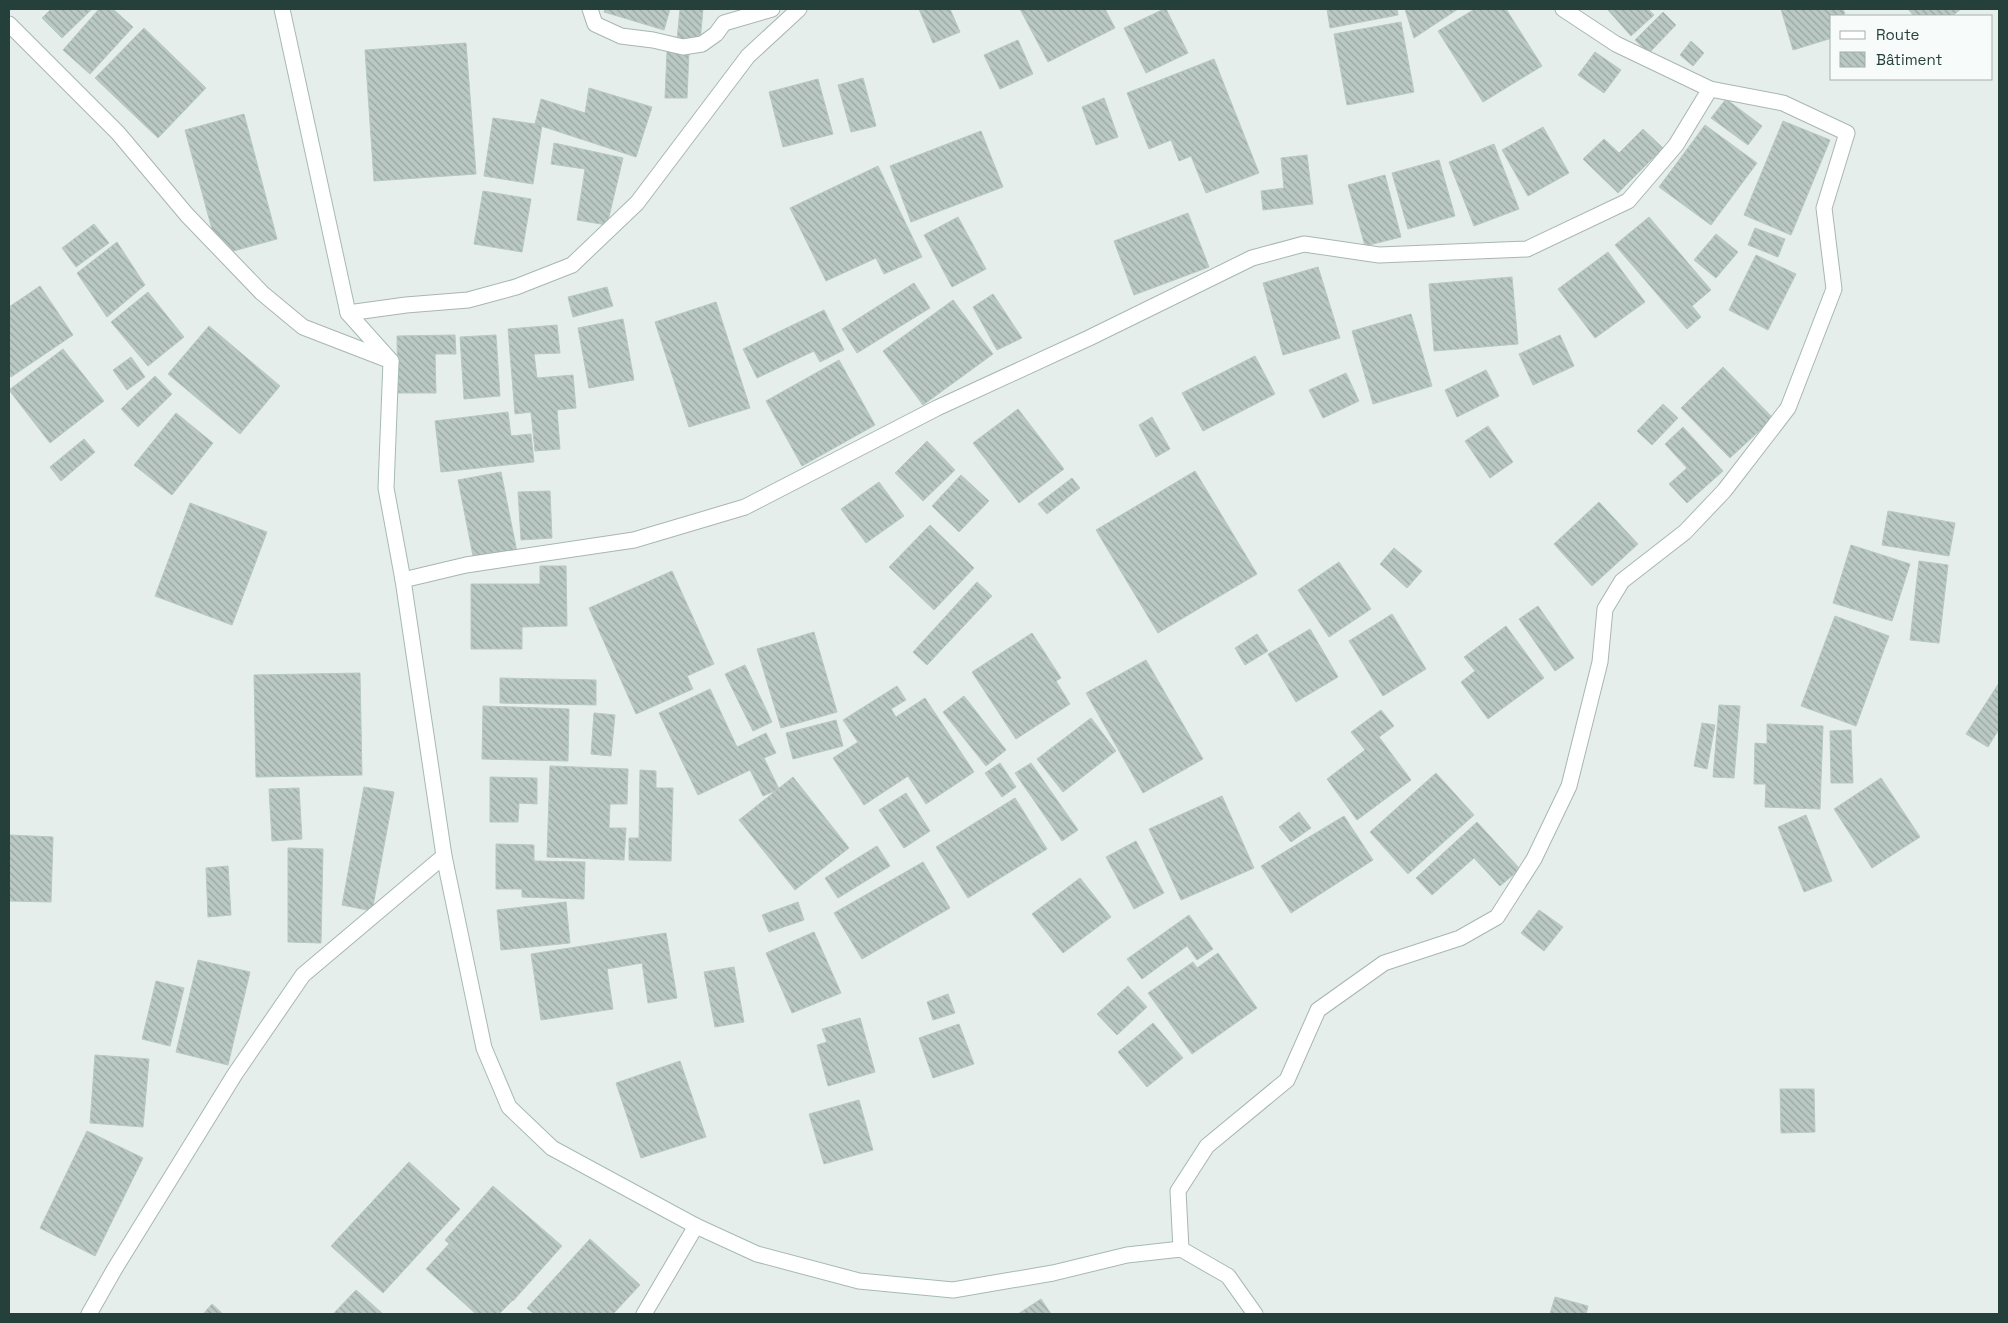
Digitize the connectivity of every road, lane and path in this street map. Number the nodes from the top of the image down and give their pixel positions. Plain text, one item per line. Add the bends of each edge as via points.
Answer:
1 (282, 9) edge
2 (590, 9) edge
3 (772, 9) edge
4 (799, 9) edge
5 (1563, 9) edge
6 (9, 24) edge
7 (1710, 90) junction
8 (348, 313) junction
9 (391, 361) junction
10 (403, 580) junction
11 (444, 856) junction
12 (696, 1226) junction
13 (1181, 1248) junction
14 (90, 1314) edge
15 (644, 1314) edge
16 (1254, 1314) edge

1 - 8 street
2 - 3 street via 595,24 622,36 682,47 702,44 724,23
4 - 8 street via 748,56 637,203 572,266 516,287 468,300
5 - 7 street via 1616,44
6 - 9 street via 118,133 187,215 262,293 303,327
7 - 10 street via 1676,145 1628,201 1527,250 1379,255 1304,244 1252,258 937,408 745,507 634,540 466,565
7 - 13 street via 1783,103 1847,133 1824,208 1834,289 1788,408 1724,491 1685,532 1622,581 1605,609 1600,662 1569,786 1534,859 1497,917 1460,938 1384,963 1318,1010 1287,1080 1207,1146 1178,1191
8 - 9 street
9 - 10 street via 386,488
10 - 11 street
11 - 12 street via 484,1048 509,1107 552,1148
11 - 14 street via 303,975 235,1074
12 - 13 street via 757,1254 859,1280 953,1290 1053,1273 1127,1255
12 - 15 street
13 - 16 street via 1228,1276

